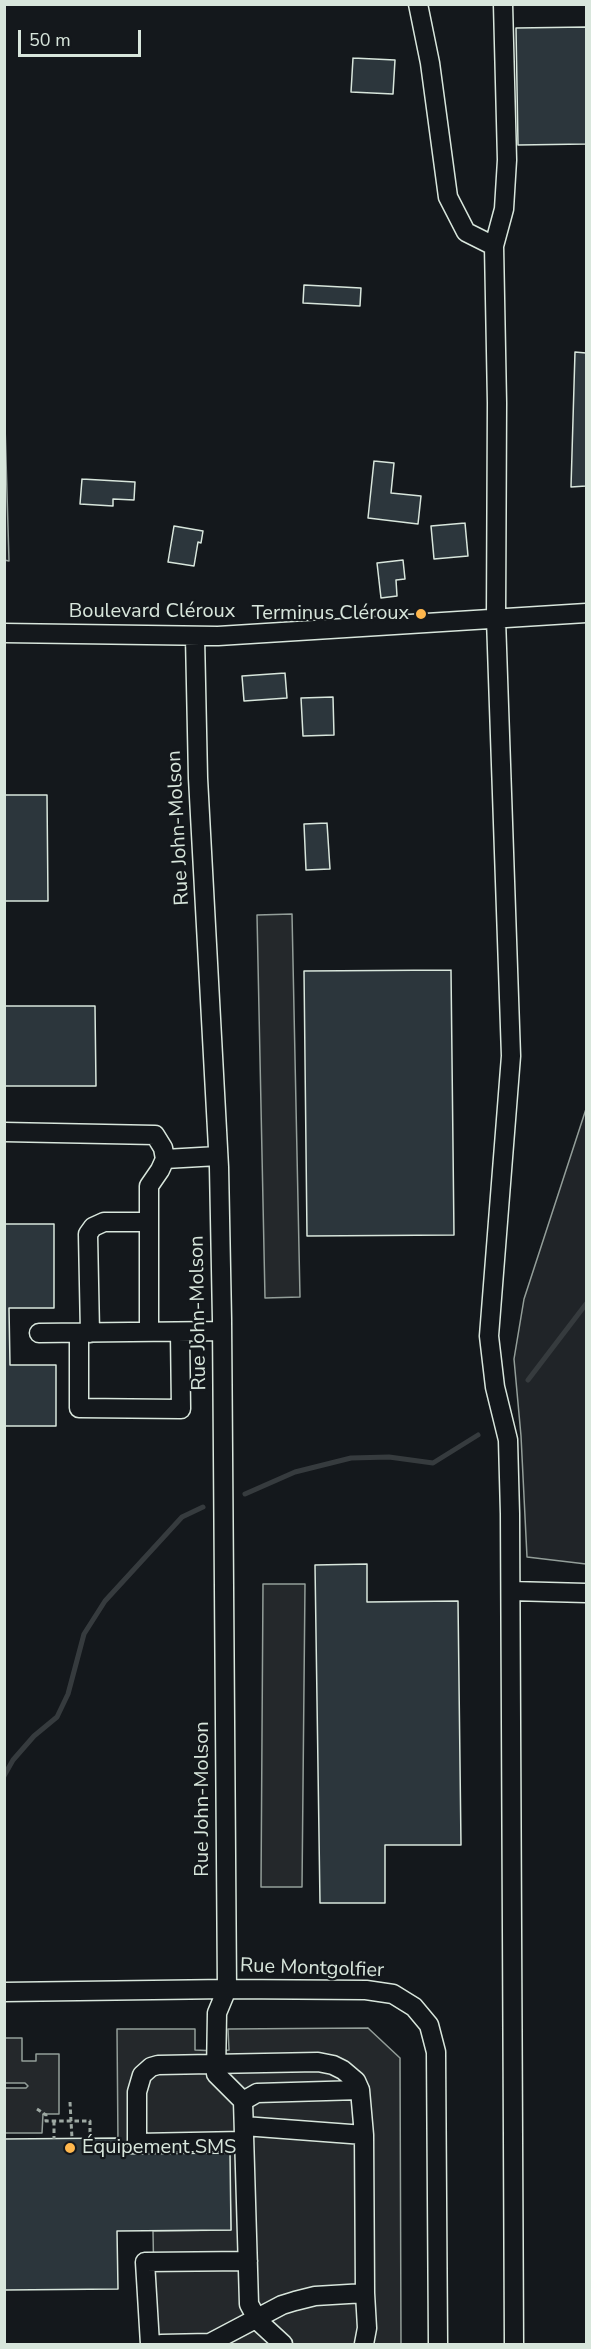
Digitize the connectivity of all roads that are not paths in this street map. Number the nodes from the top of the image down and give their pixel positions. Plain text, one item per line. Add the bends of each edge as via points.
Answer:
1 (418, 4) edge
2 (504, 4) edge
3 (494, 246) junction
4 (586, 613) edge
5 (496, 619) junction
6 (4, 633) edge
7 (195, 637) junction
8 (4, 1132) edge
9 (218, 1156) junction
10 (165, 1159) junction
11 (149, 1222) junction
12 (149, 1332) junction
13 (180, 1332) junction
14 (222, 1332) junction
15 (39, 1333) dead end
16 (84, 1333) junction
17 (511, 1591) junction
18 (586, 1593) edge
19 (227, 1989) junction
20 (4, 1992) edge
21 (216, 2066) junction
22 (360, 2090) junction
23 (243, 2101) junction
24 (244, 2134) junction
25 (364, 2135) junction
26 (248, 2262) junction
27 (365, 2294) junction
28 (256, 2318) junction
29 (150, 2344) edge
30 (161, 2344) edge
31 (283, 2344) edge
32 (364, 2344) edge
33 (438, 2344) edge
34 (514, 2344) edge

1 - 3 street via 448,197 466,232
2 - 3 street via 507,160 504,209
3 - 5 street
4 - 5 street, Boulevard Cléroux
5 - 7 street, Boulevard Cléroux
5 - 17 street via 511,1056 489,1336 495,1387 508,1440
6 - 7 street, Boulevard Cléroux
7 - 9 street, Rue John-Molson via 198,778
8 - 10 street via 155,1135
9 - 10 street
9 - 14 street, Rue John-Molson
10 - 11 street via 149,1186
11 - 12 street
11 - 16 street via 104,1222 88,1234
12 - 13 street
12 - 16 street
13 - 14 street
13 - 16 street via 181,1409 80,1408
14 - 19 street, Rue John-Molson
15 - 16 street
17 - 18 street
17 - 34 street
19 - 20 street, Rue Montgolfier
19 - 21 street via 217,2013
19 - 33 street, Rue Montgolfier via 380,1991 404,1999 429,2025 436,2052
21 - 22 street via 318,2062 351,2075
21 - 23 street via 216,2074
21 - 24 street via 158,2066 146,2070 138,2083 137,2143
22 - 23 street via 256,2093
22 - 25 street
23 - 24 street
24 - 25 street
24 - 26 street
25 - 27 street
26 - 28 street via 249,2304
26 - 29 street via 145,2262
27 - 28 street via 315,2296 282,2305
27 - 32 street
28 - 30 street via 210,2343
28 - 31 street

